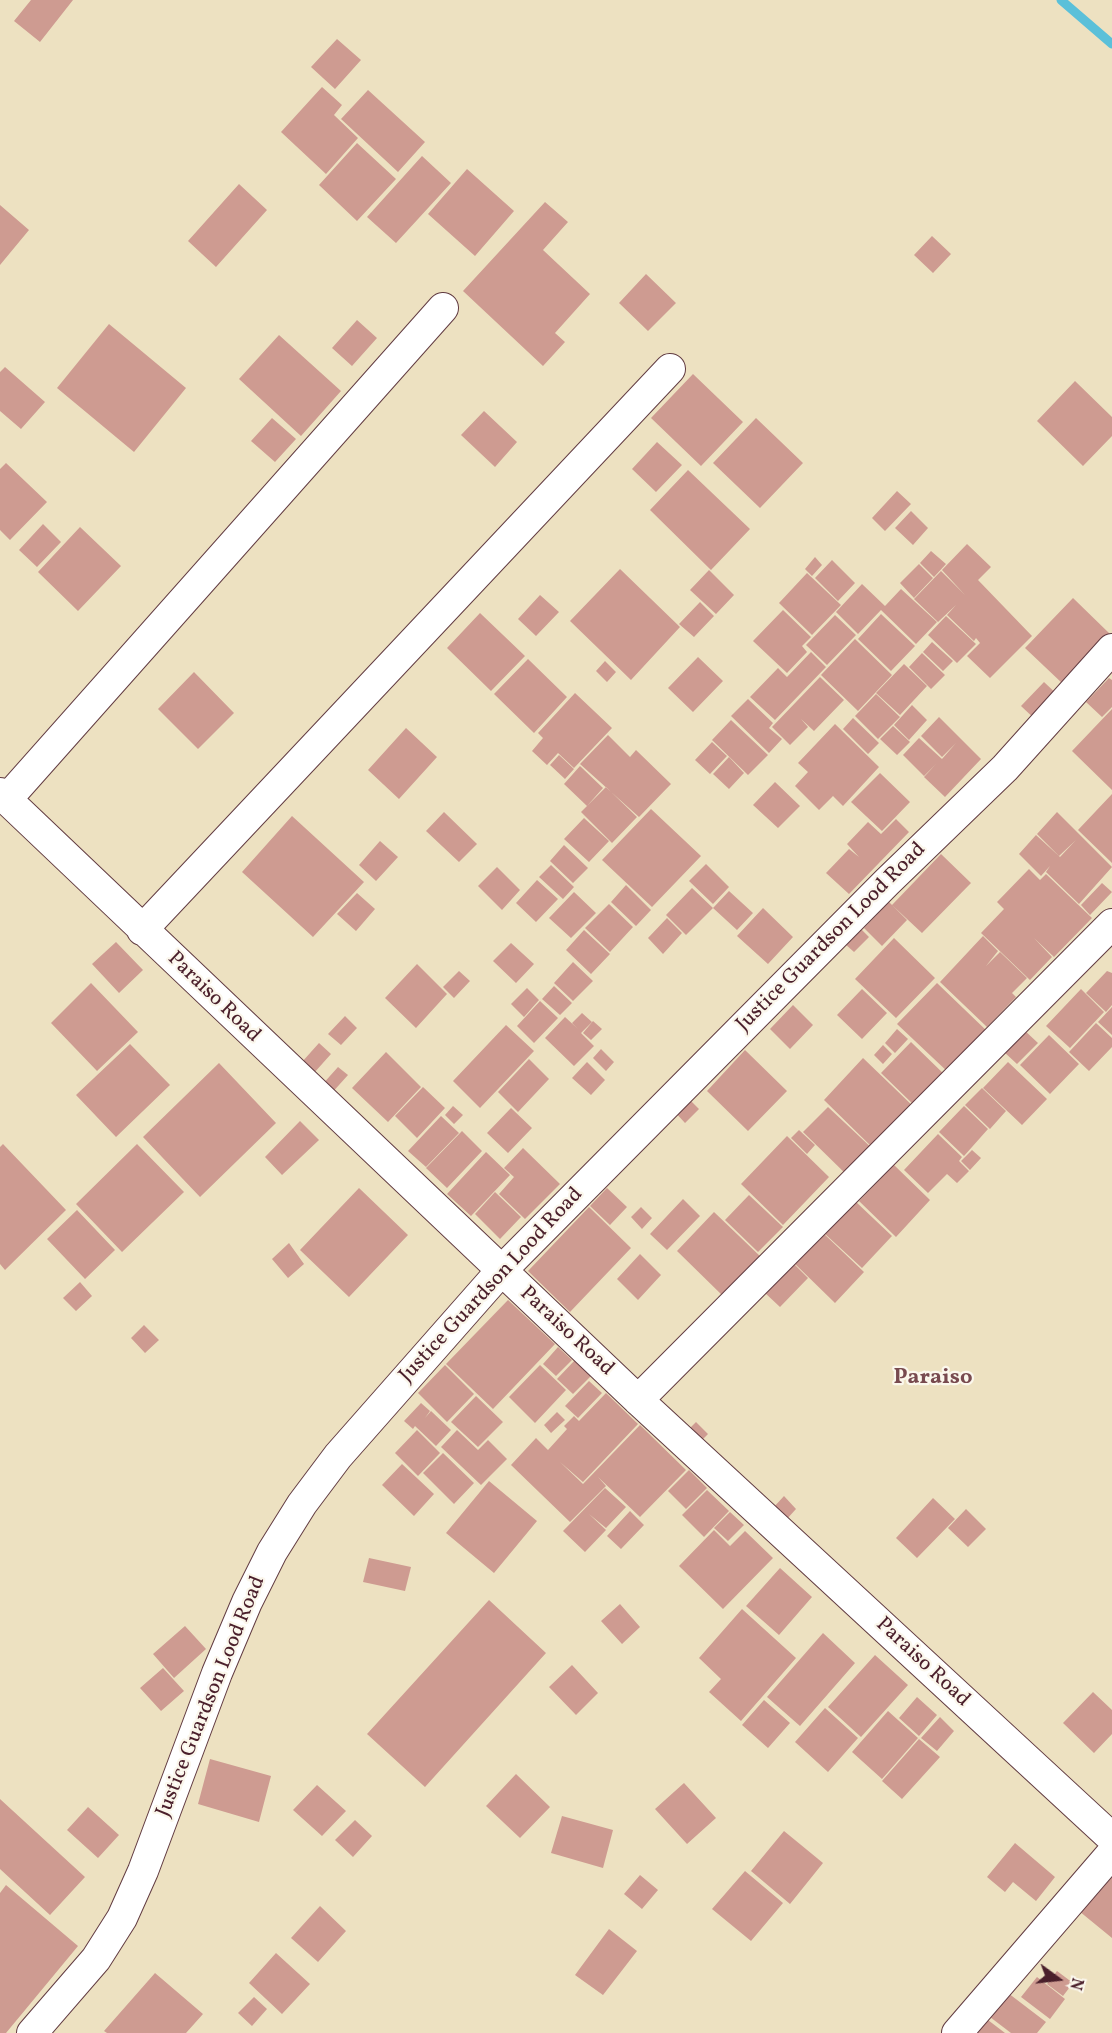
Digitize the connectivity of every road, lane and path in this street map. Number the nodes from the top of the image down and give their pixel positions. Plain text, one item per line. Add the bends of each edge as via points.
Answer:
1 (443, 308) dead end
2 (670, 369) dead end
3 (1112, 649) edge
4 (3, 796) edge
5 (1112, 924) edge
6 (142, 930) junction
7 (501, 1270) junction
8 (638, 1400) junction
9 (1112, 1838) edge
10 (1112, 1853) edge
11 (32, 2033) edge
12 (957, 2033) edge

1 - 4 street
2 - 6 street
3 - 7 street, Justice Guardson Lood Road via 1005,768
4 - 6 street, Paraiso Road
5 - 8 street
6 - 7 street, Paraiso Road
7 - 8 street, Paraiso Road
7 - 11 street, Justice Guardson Lood Road via 338,1456 272,1552 217,1673 122,1918 96,1959
8 - 9 street, Paraiso Road
10 - 12 street

